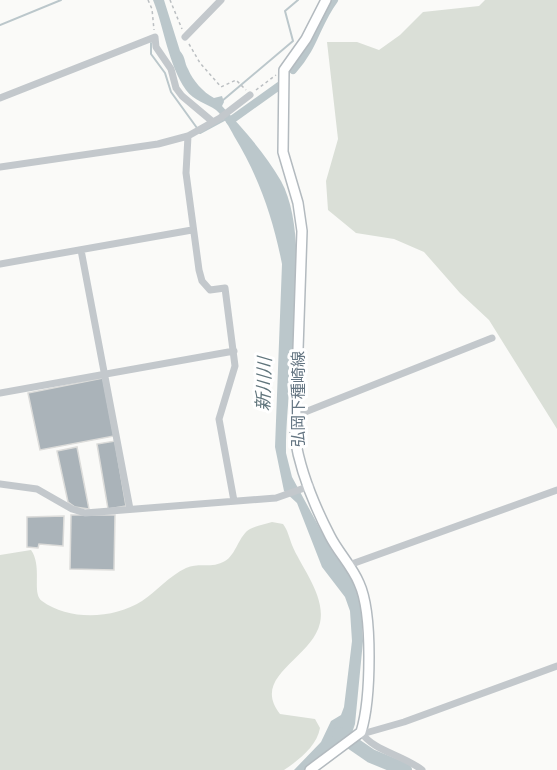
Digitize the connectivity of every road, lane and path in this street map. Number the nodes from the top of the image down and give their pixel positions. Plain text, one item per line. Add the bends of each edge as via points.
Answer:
1 (148, 0) edge
2 (171, 0) edge
3 (221, 0) edge
4 (326, 0) edge
5 (155, 37) junction
6 (185, 37) junction
7 (284, 69) junction
8 (241, 84) dead end
9 (250, 95) joint
10 (0, 98) edge
11 (216, 120) junction
12 (188, 136) junction
13 (0, 167) edge
14 (192, 230) junction
15 (81, 250) junction
16 (0, 264) edge
17 (492, 338) dead end
18 (234, 351) junction
19 (105, 374) junction
20 (0, 393) edge
21 (295, 416) junction
22 (0, 484) edge
23 (308, 488) junction
24 (557, 490) edge
25 (234, 501) junction
26 (130, 509) junction
27 (349, 566) junction
28 (557, 666) edge
29 (359, 734) junction
30 (310, 770) edge
31 (422, 770) edge

1 - 5 path
2 - 6 path
3 - 6 street
4 - 7 main road via 306,39
5 - 10 street
5 - 11 street via 176,88
6 - 8 path via 200,63 221,87 236,80
7 - 9 path
7 - 21 main road, 弘岡下種崎線 via 283,152 302,231
9 - 11 street
11 - 12 street
12 - 13 street via 158,144
12 - 14 street via 186,173
14 - 15 street
14 - 18 street via 202,281 210,290 225,288
15 - 16 street
15 - 19 street
17 - 21 street
18 - 19 street
18 - 25 street via 236,366 219,419
19 - 20 street
19 - 26 street
21 - 23 main road, 弘岡下種崎線 via 297,454
22 - 26 street via 37,489 85,513
23 - 25 street via 284,496
23 - 27 main road, 弘岡下種崎線
24 - 27 street
25 - 26 street
27 - 29 main road, 弘岡下種崎線 via 361,588 367,614 365,710
28 - 29 street via 404,722
29 - 30 main road
29 - 31 street

